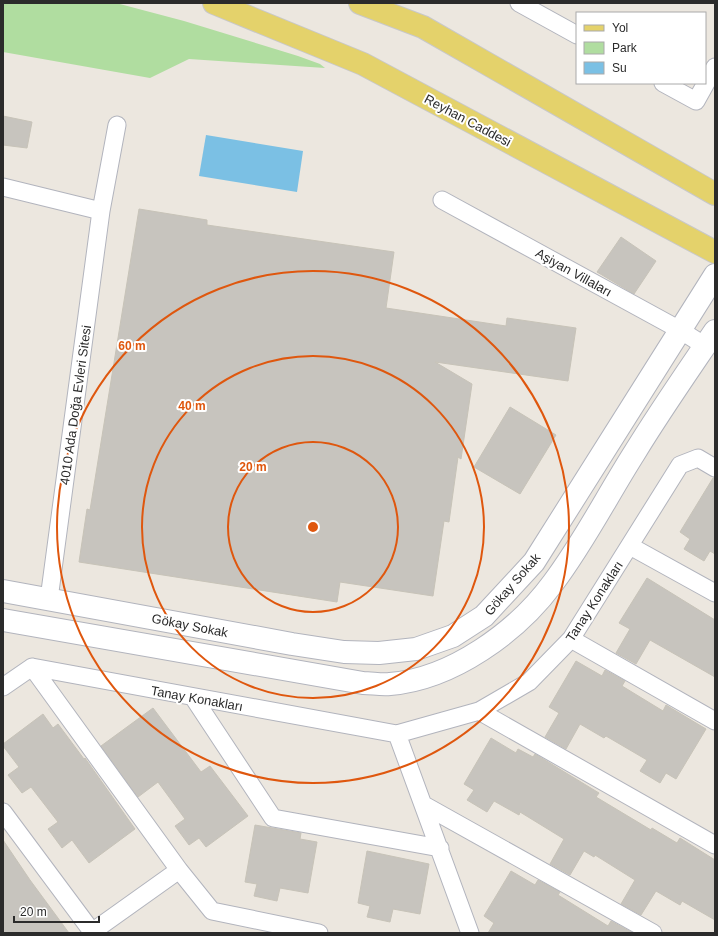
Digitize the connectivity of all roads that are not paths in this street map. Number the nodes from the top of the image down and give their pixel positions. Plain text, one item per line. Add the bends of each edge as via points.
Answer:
1 (214, 3) edge
2 (360, 3) edge
3 (519, 3) edge
4 (576, 34) edge
5 (715, 67) edge
6 (665, 84) edge
7 (706, 84) edge
8 (706, 84) edge
9 (117, 125) dead end
10 (3, 187) edge
11 (715, 194) edge
12 (442, 200) dead end
13 (101, 211) junction
14 (715, 252) edge
15 (715, 275) edge
16 (680, 330) junction
17 (710, 338) edge
18 (715, 468) edge
19 (630, 546) junction
20 (3, 591) edge
21 (715, 593) edge
22 (49, 599) junction
23 (3, 620) edge
24 (45, 627) junction
25 (571, 639) junction
26 (32, 667) junction
27 (3, 687) edge
28 (193, 697) junction
29 (479, 711) junction
30 (715, 721) edge
31 (397, 734) junction
32 (424, 805) junction
33 (3, 812) edge
34 (715, 845) edge
35 (440, 848) junction
36 (179, 870) junction
37 (93, 932) edge
38 (319, 933) edge
39 (470, 933) edge
40 (653, 933) edge

1 - 14 main road, Reyhan Caddesi via 362,64
2 - 11 main road via 423,27
3 - 4 lane
5 - 7 lane
6 - 8 lane via 696,102
9 - 13 lane, 4010 Ada Doğa Evleri Sitesi
10 - 13 lane
12 - 16 lane, Aşiyan Villaları
13 - 22 lane, 4010 Ada Doğa Evleri Sitesi
15 - 16 street, Gökay Sokak
16 - 17 lane, Aşiyan Villaları
16 - 22 street, Gökay Sokak via 534,562 484,616 453,636 416,649 379,653 344,652
17 - 24 street, Gökay Sokak via 552,584 532,609 512,627 467,660 439,672 390,684 363,683
18 - 19 lane, Tanay Konakları via 698,458 680,465
19 - 21 lane
19 - 25 lane, Tanay Konakları
20 - 22 street, Gökay Sokak
22 - 24 street
23 - 24 street, Gökay Sokak
25 - 29 lane, Tanay Konakları via 529,682
25 - 30 lane
26 - 27 lane
26 - 28 lane, Tanay Konakları
26 - 36 lane
28 - 31 lane, Tanay Konakları
28 - 35 lane via 273,818
29 - 31 lane, Tanay Konakları
29 - 34 lane
31 - 32 lane
32 - 35 lane
32 - 40 lane
33 - 37 lane
35 - 39 lane
36 - 37 lane
36 - 38 lane via 212,911

